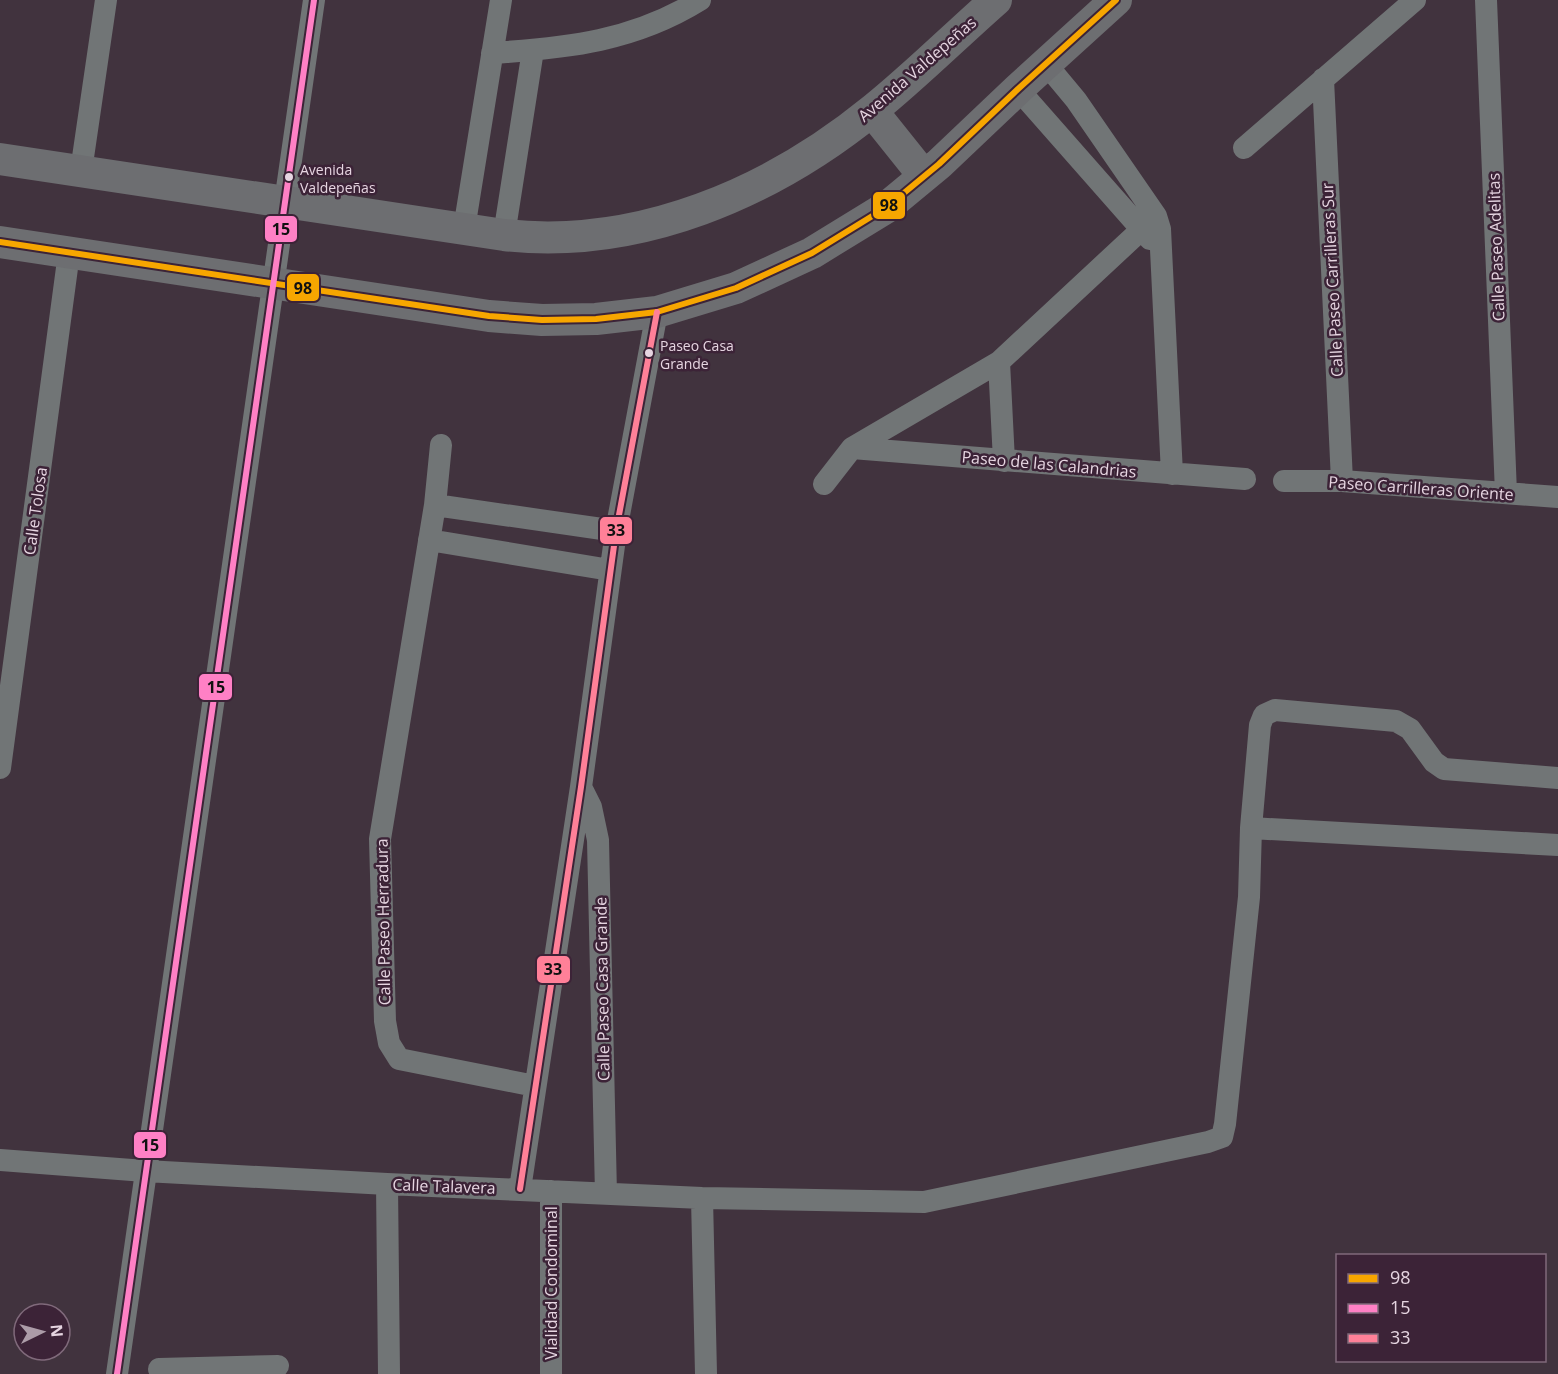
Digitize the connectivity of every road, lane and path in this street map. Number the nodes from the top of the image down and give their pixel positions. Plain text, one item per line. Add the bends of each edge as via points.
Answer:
1 (106, 0) edge
2 (314, 0) edge
3 (501, 0) edge
4 (700, 0) edge
5 (996, 0) edge
6 (1116, 0) edge
7 (1415, 0) edge
8 (1486, 0) edge
9 (669, 9) edge
10 (533, 50) junction
11 (492, 54) junction
12 (1046, 64) junction
13 (1323, 79) junction
14 (1018, 89) junction
15 (872, 111) junction
16 (1244, 148) dead end
17 (0, 159) edge
18 (81, 171) junction
19 (924, 176) junction
20 (285, 202) junction
21 (1149, 222) junction
22 (464, 229) junction
23 (504, 236) junction
24 (0, 242) edge
25 (69, 253) junction
26 (273, 284) junction
27 (657, 312) junction
28 (999, 362) junction
29 (441, 445) dead end
30 (852, 448) junction
31 (1004, 461) junction
32 (1172, 474) junction
33 (1245, 479) dead end
34 (1284, 481) dead end
35 (1342, 481) junction
36 (824, 484) dead end
37 (1506, 494) junction
38 (1558, 497) edge
39 (435, 505) junction
40 (616, 531) junction
41 (429, 540) junction
42 (610, 570) junction
43 (0, 768) edge
44 (1558, 778) edge
45 (581, 787) junction
46 (1251, 828) junction
47 (1558, 845) edge
48 (535, 1086) junction
49 (0, 1160) edge
50 (145, 1172) junction
51 (387, 1184) junction
52 (520, 1189) junction
53 (551, 1191) junction
54 (606, 1194) junction
55 (702, 1198) junction
56 (278, 1366) dead end
57 (159, 1369) dead end
58 (200, 1371) edge
59 (117, 1374) edge
60 (389, 1374) edge
61 (551, 1374) edge
62 (706, 1374) edge

1 - 18 street
2 - 20 street
3 - 11 street
4 - 9 street
5 - 15 street, Avenida Valdepeñas
6 - 12 street
7 - 13 street
8 - 37 street, Calle Paseo Adelitas
9 - 10 street via 634,32 559,49
10 - 11 street
10 - 23 street
11 - 22 street
12 - 14 street
12 - 21 street via 1076,100
13 - 16 street
13 - 35 street, Calle Paseo Carrilleras Sur
14 - 19 street
14 - 21 street
15 - 19 street
15 - 23 street, Avenida Valdepeñas via 769,180 699,210 635,229 584,237
17 - 18 street, Avenida Valdepeñas
18 - 20 street, Avenida Valdepeñas
19 - 27 street via 887,207 813,253 736,288
20 - 22 street, Avenida Valdepeñas
20 - 26 street
21 - 28 street
21 - 32 street via 1160,229
22 - 23 street, Avenida Valdepeñas
24 - 25 street
25 - 26 street
25 - 43 street, Calle Tolosa
26 - 27 street via 489,316 542,320
26 - 50 street
27 - 40 street
28 - 30 street
28 - 31 street
29 - 39 street, Calle Paseo Herradura
30 - 31 street, Paseo de las Calandrias
30 - 36 street
31 - 32 street, Paseo de las Calandrias
32 - 33 street, Paseo de las Calandrias
34 - 35 street, Paseo Carrilleras Oriente
35 - 37 street, Paseo Carrilleras Oriente
37 - 38 street, Paseo Carrilleras Oriente
39 - 40 street
39 - 41 street, Calle Paseo Herradura
40 - 42 street
41 - 42 street
41 - 48 street, Calle Paseo Herradura via 380,839 389,1043 399,1059
42 - 45 street
44 - 46 street via 1444,769 1434,762 1410,729 1396,721 1275,711 1264,715 1260,725
45 - 48 street
45 - 54 street, Calle Paseo Casa Grande via 591,807 598,840
46 - 47 street
46 - 55 street, Calle Talavera via 1249,897 1221,1137 924,1202
48 - 52 street
49 - 50 street, Calle Talavera
50 - 51 street, Calle Talavera
50 - 59 street
51 - 52 street, Calle Talavera
51 - 60 street
52 - 53 street, Calle Talavera
53 - 54 street, Calle Talavera
53 - 61 street, Vialidad Condominal
54 - 55 street, Calle Talavera
55 - 62 street
56 - 58 street
57 - 58 street

